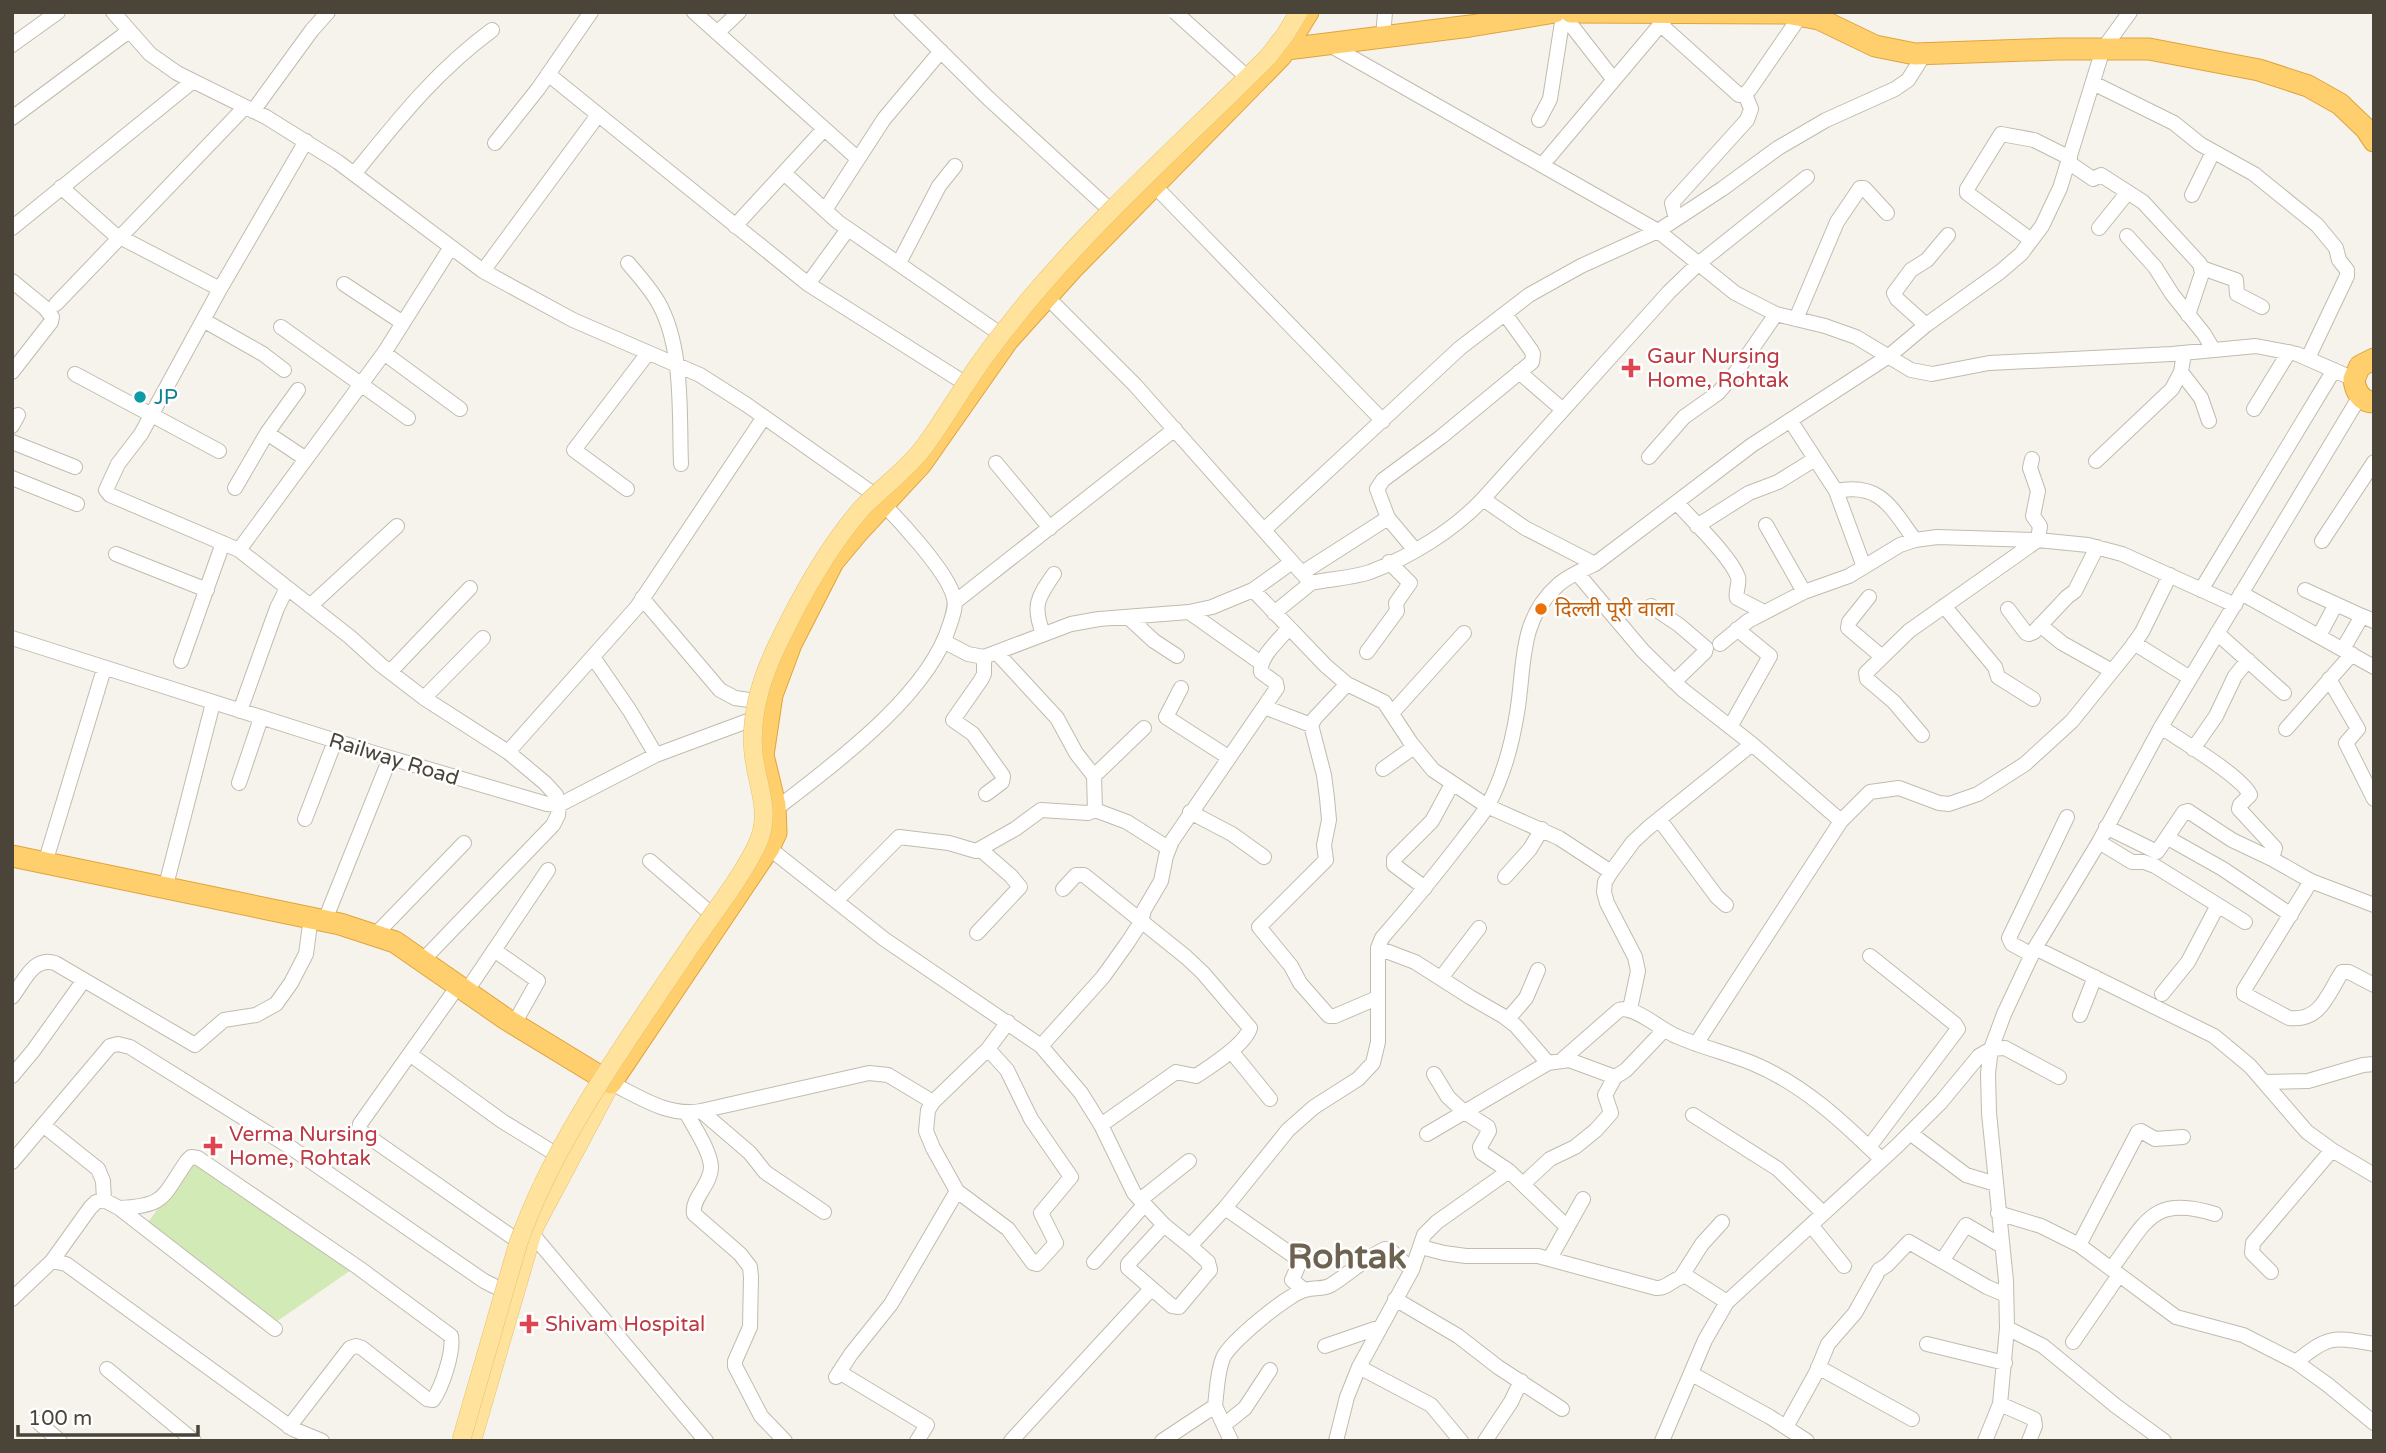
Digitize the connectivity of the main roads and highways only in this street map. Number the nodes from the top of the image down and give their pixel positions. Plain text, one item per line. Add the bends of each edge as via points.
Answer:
1 (1291, 12) edge
2 (1299, 12) edge
3 (1308, 12) edge
4 (1563, 13) edge
5 (1633, 13) edge
6 (1802, 14) edge
7 (1665, 19) edge
8 (1276, 50) junction
9 (1249, 78) junction
10 (2374, 141) edge
11 (1150, 180) junction
12 (1041, 291) junction
13 (2374, 359) edge
14 (2363, 393) edge
15 (878, 499) junction
16 (769, 815) junction
17 (12, 856) edge
18 (603, 1080) junction
19 (523, 1231) junction
20 (459, 1441) edge
21 (472, 1441) edge

1 - 8 highway
2 - 9 main road, bridge
3 - 8 highway
4 - 5 highway
4 - 8 highway
5 - 7 highway
6 - 7 highway
6 - 10 highway via 1875,46 1915,54 2149,49 2259,70 2308,86 2340,104
8 - 9 highway
9 - 11 highway
9 - 20 main road, bridge via 1070,253 1031,298 995,341 924,447 862,508 799,603 757,700 753,748 765,813 763,830 745,866 624,1046 547,1176 518,1244
11 - 12 highway
11 - 12 highway via 1110,210
12 - 15 highway via 996,331
12 - 15 highway via 921,464
13 - 14 highway via 2360,366
15 - 16 highway via 834,562 791,644 772,695 760,711
16 - 18 highway via 760,841 709,912
16 - 18 highway via 776,833 769,848
17 - 18 highway via 318,919 395,942
18 - 19 main road
18 - 19 main road via 554,1153
19 - 20 main road
19 - 21 main road

